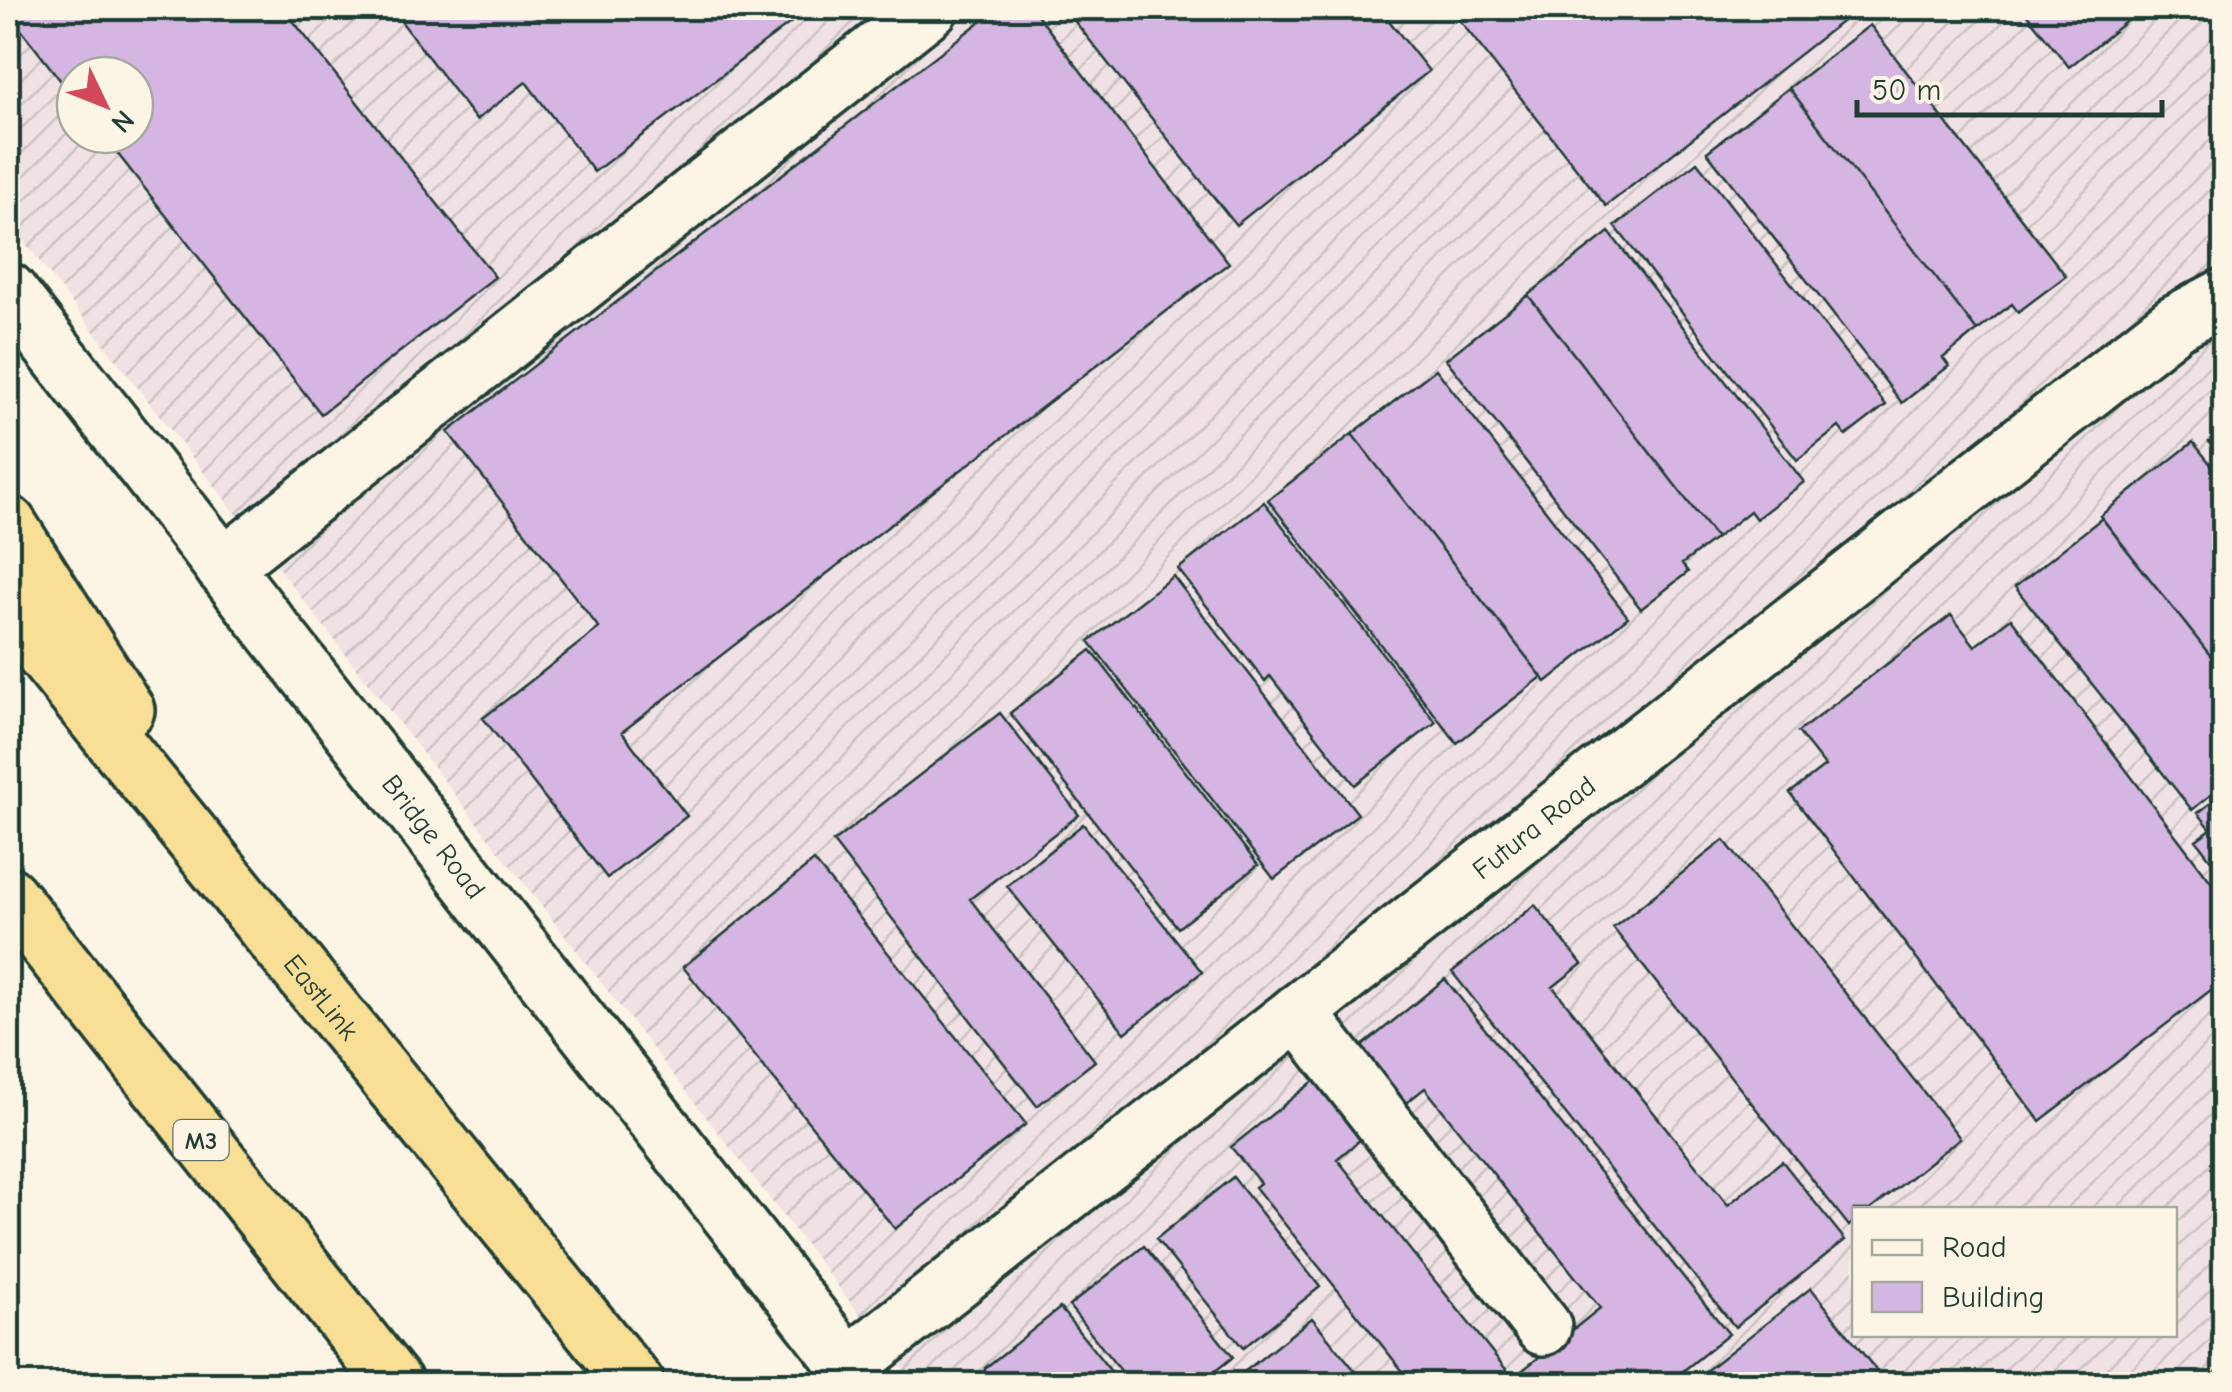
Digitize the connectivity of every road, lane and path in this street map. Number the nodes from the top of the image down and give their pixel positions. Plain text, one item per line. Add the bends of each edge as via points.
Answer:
1 (930, 8) edge
2 (8, 290) edge
3 (2224, 297) edge
4 (8, 524) edge
5 (223, 566) junction
6 (8, 610) edge
7 (8, 895) edge
8 (263, 923) junction
9 (1298, 1012) junction
10 (1543, 1327) dead end
11 (855, 1375) edge
12 (395, 1384) edge
13 (636, 1384) edge

1 - 5 street
2 - 5 street, Bridge Road
3 - 9 street, Futura Road via 2175,323
4 - 8 highway
5 - 11 street, Bridge Road
6 - 8 highway, EastLink
7 - 12 highway, M3
8 - 13 highway, EastLink
9 - 10 street
9 - 11 street, Futura Road

